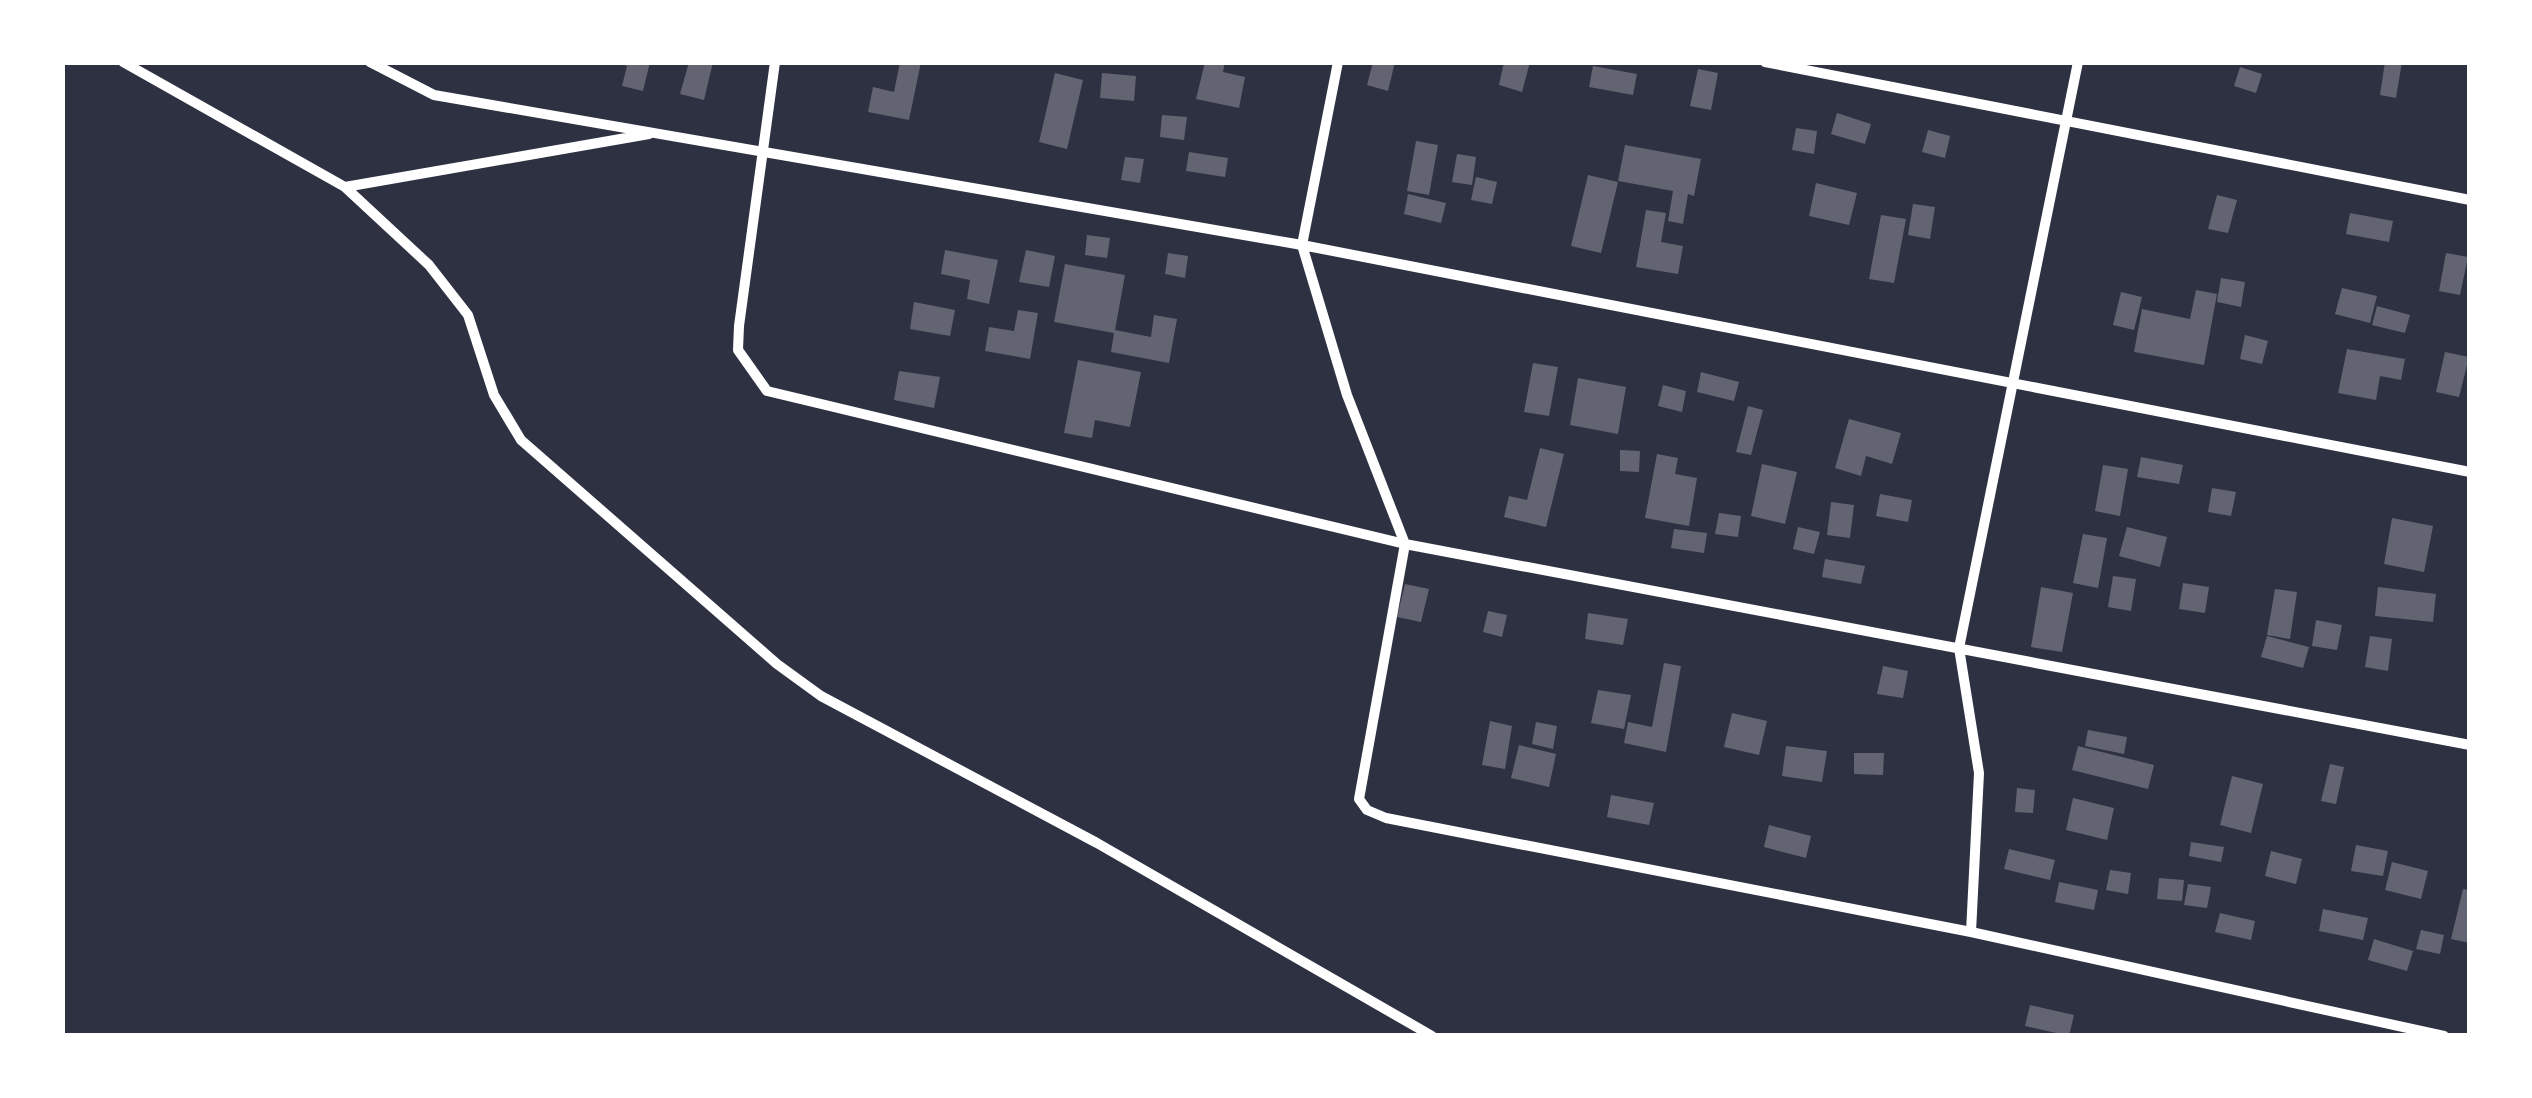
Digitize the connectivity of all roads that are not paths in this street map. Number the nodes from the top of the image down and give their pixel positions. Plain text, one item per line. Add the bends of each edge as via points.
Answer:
1 (124, 62) edge
2 (370, 62) edge
3 (775, 62) edge
4 (1338, 62) edge
5 (1765, 62) edge
6 (2078, 62) edge
7 (2066, 119) junction
8 (661, 132) junction
9 (766, 149) junction
10 (345, 187) junction
11 (2470, 200) edge
12 (1302, 246) junction
13 (2012, 386) junction
14 (2470, 472) edge
15 (1405, 544) junction
16 (1959, 648) junction
17 (2470, 745) edge
18 (1972, 932) junction
19 (1432, 1036) edge
20 (2444, 1036) edge

1 - 10 street
2 - 8 street via 434,95
3 - 9 street
4 - 12 street
5 - 7 street
6 - 7 street
7 - 11 street
7 - 13 street
8 - 9 street
8 - 10 street
9 - 12 street
9 - 15 street via 738,350 768,392
10 - 19 street via 429,264 468,314 494,395 521,440 777,664 820,696 1097,843
12 - 13 street
12 - 15 street via 1347,395
13 - 14 street
13 - 16 street
15 - 16 street
15 - 18 street via 1358,799 1367,810
16 - 17 street
16 - 18 street via 1979,773
18 - 20 street

